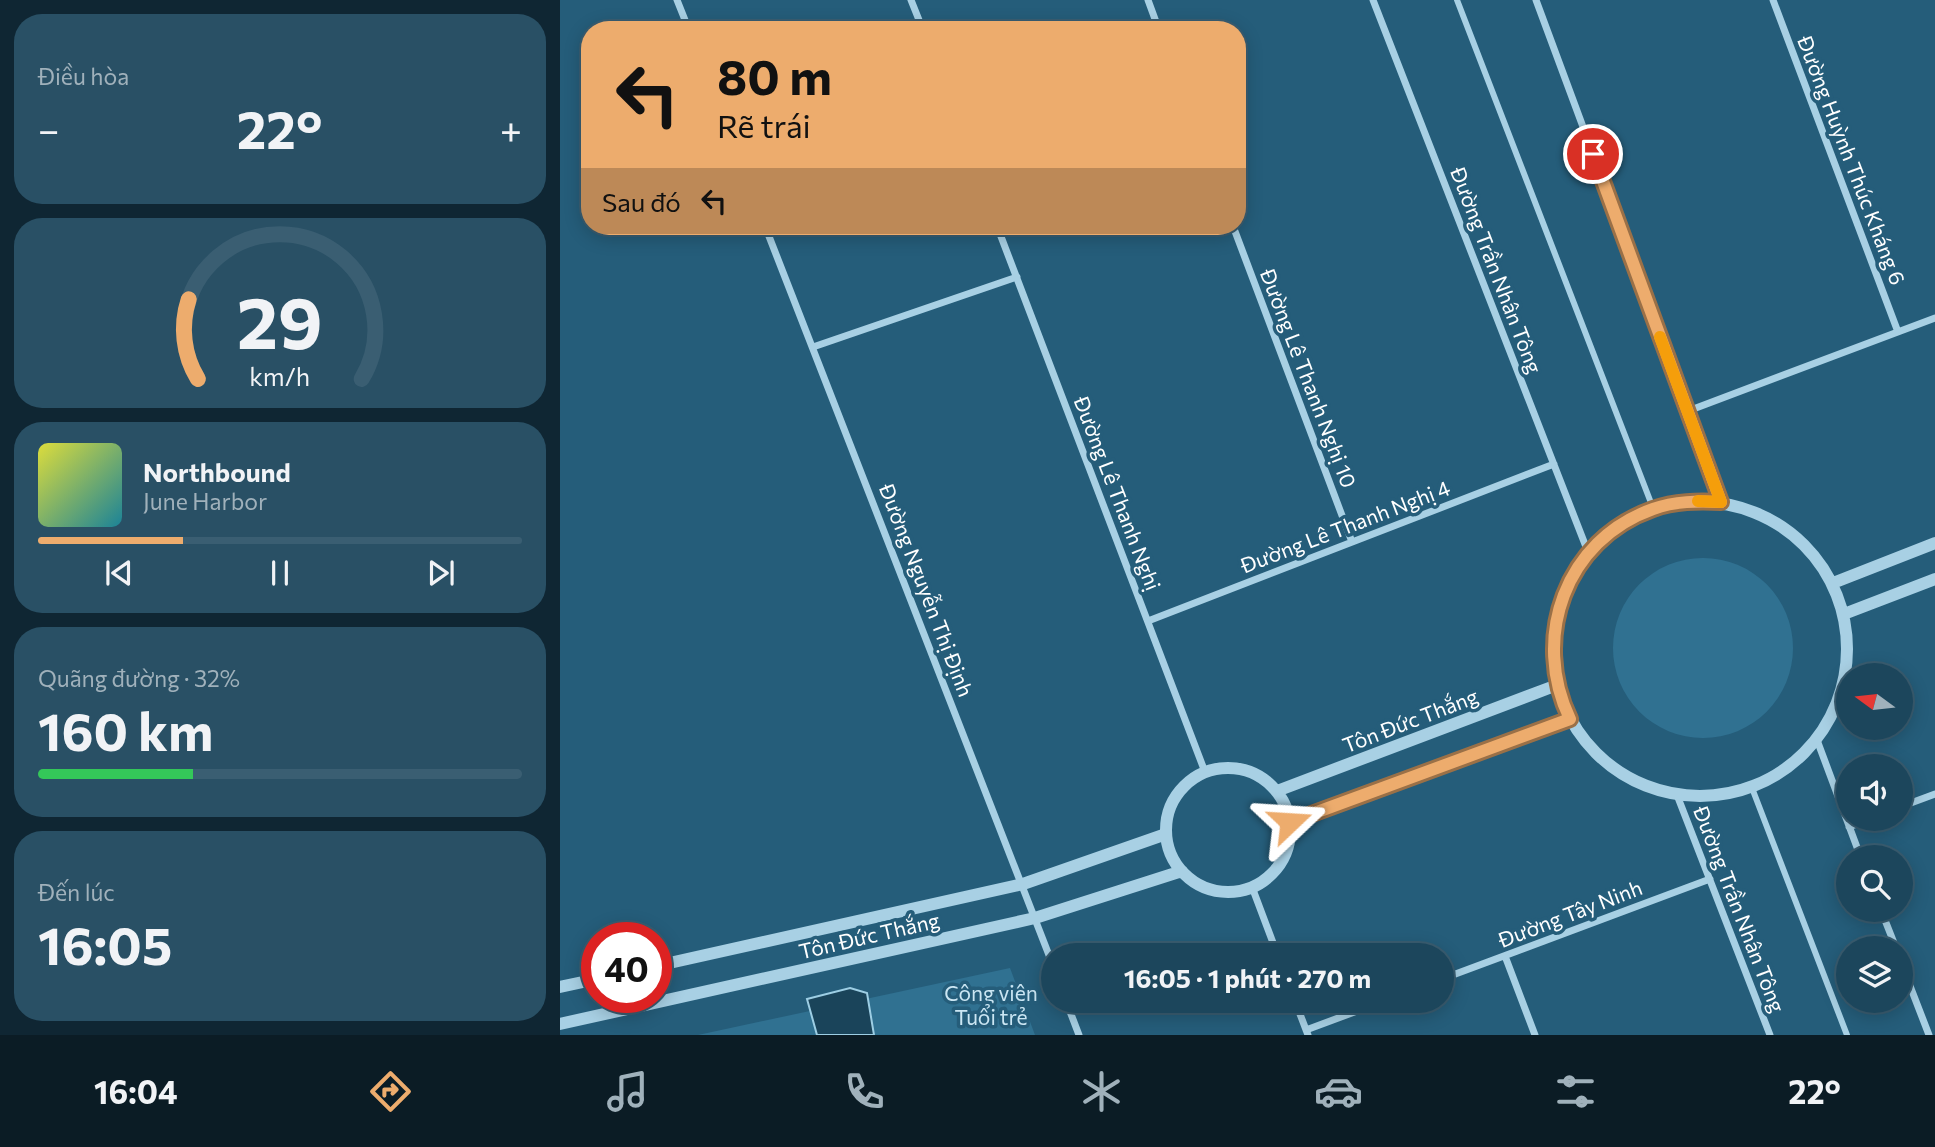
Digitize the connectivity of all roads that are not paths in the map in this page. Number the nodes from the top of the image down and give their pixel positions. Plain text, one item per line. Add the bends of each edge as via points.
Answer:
1 (677, 0) edge
2 (911, 0) edge
3 (1148, 0) edge
4 (1373, 0) edge
5 (1457, 0) edge
6 (1536, 0) edge
7 (1773, 0) edge
8 (685, 21) edge
9 (919, 21) edge
10 (1156, 21) edge
11 (769, 235) edge
12 (1000, 235) edge
13 (1236, 235) edge
14 (1017, 278) junction
15 (1935, 318) edge
16 (1898, 332) junction
17 (813, 347) junction
18 (1688, 411) junction
19 (1554, 464) junction
20 (1721, 502) junction
21 (1653, 508) junction
22 (1352, 542) junction
23 (1935, 543) edge
24 (1588, 552) junction
25 (1935, 579) edge
26 (1833, 583) junction
27 (1844, 614) junction
28 (1148, 621) junction
29 (1557, 685) junction
30 (1570, 719) junction
31 (1817, 740) junction
32 (1205, 772) junction
33 (1752, 788) junction
34 (1277, 791) junction
35 (1836, 792) edge
36 (1935, 794) edge
37 (1677, 795) junction
38 (1913, 802) edge
39 (1290, 822) junction
40 (1167, 834) junction
41 (1182, 871) junction
42 (1710, 879) junction
43 (1023, 884) junction
44 (1252, 887) junction
45 (1035, 918) junction
46 (1044, 943) edge
47 (1273, 943) edge
48 (1505, 956) junction
49 (672, 962) edge
50 (1454, 975) edge
51 (581, 982) edge
52 (560, 987) edge
53 (1913, 994) edge
54 (1071, 1013) edge
55 (1300, 1013) edge
56 (1354, 1013) edge
57 (560, 1024) edge
58 (1307, 1032) edge
59 (1079, 1035) edge
60 (1535, 1035) edge
61 (1770, 1035) edge
62 (1847, 1035) edge
63 (1929, 1035) edge

1 - 8 street
2 - 9 street
3 - 10 street
4 - 19 street, Đường Trần Nhân Tông
5 - 21 street
6 - 18 street
7 - 16 street, Đường Huỳnh Thúc Kháng 6
11 - 17 street, Đường Nguyễn Thị Định
12 - 14 street, Đường Lê Thanh Nghị
13 - 22 street, Đường Lê Thanh Nghị 10
14 - 17 street
14 - 28 street, Đường Lê Thanh Nghị
15 - 16 street
16 - 18 street
17 - 43 street, Đường Nguyễn Thị Định
18 - 20 street
19 - 22 street, Đường Lê Thanh Nghị 4
19 - 24 street, Đường Trần Nhân Tông
20 - 21 street via 1687,501
20 - 26 street via 1756,511 1787,528 1813,553
21 - 24 street via 1618,526
22 - 28 street, Đường Lê Thanh Nghị 4
23 - 26 street
24 - 29 street via 1569,582 1557,615 1552,650
25 - 27 street
26 - 27 street
27 - 31 street via 1848,647 1844,680 1834,711
28 - 32 street, Đường Lê Thanh Nghị
29 - 30 street
29 - 34 street, Tôn Đức Thắng
30 - 37 street via 1590,747 1615,770 1644,786
30 - 39 street
31 - 33 street via 1787,768
31 - 35 street
32 - 34 street via 1245,770
32 - 40 street via 1176,797 1168,814
33 - 37 street via 1715,796
33 - 62 street
34 - 39 street
36 - 38 street
37 - 42 street, Đường Trần Nhân Tông
39 - 44 street via 1290,839 1277,868
40 - 41 street via 1171,854
40 - 43 street, Tôn Đức Thắng
41 - 44 street via 1214,891
41 - 45 street, Tôn Đức Thắng
42 - 48 street, Đường Tây Ninh
42 - 61 street, Đường Trần Nhân Tông
43 - 45 street, Đường Nguyễn Thị Định
43 - 49 street, Tôn Đức Thắng
44 - 47 street
45 - 46 street, Đường Nguyễn Thị Định
45 - 57 street, Tôn Đức Thắng
48 - 50 street, Đường Tây Ninh
48 - 60 street
51 - 52 street
53 - 63 street
54 - 59 street
55 - 58 street
56 - 58 street

